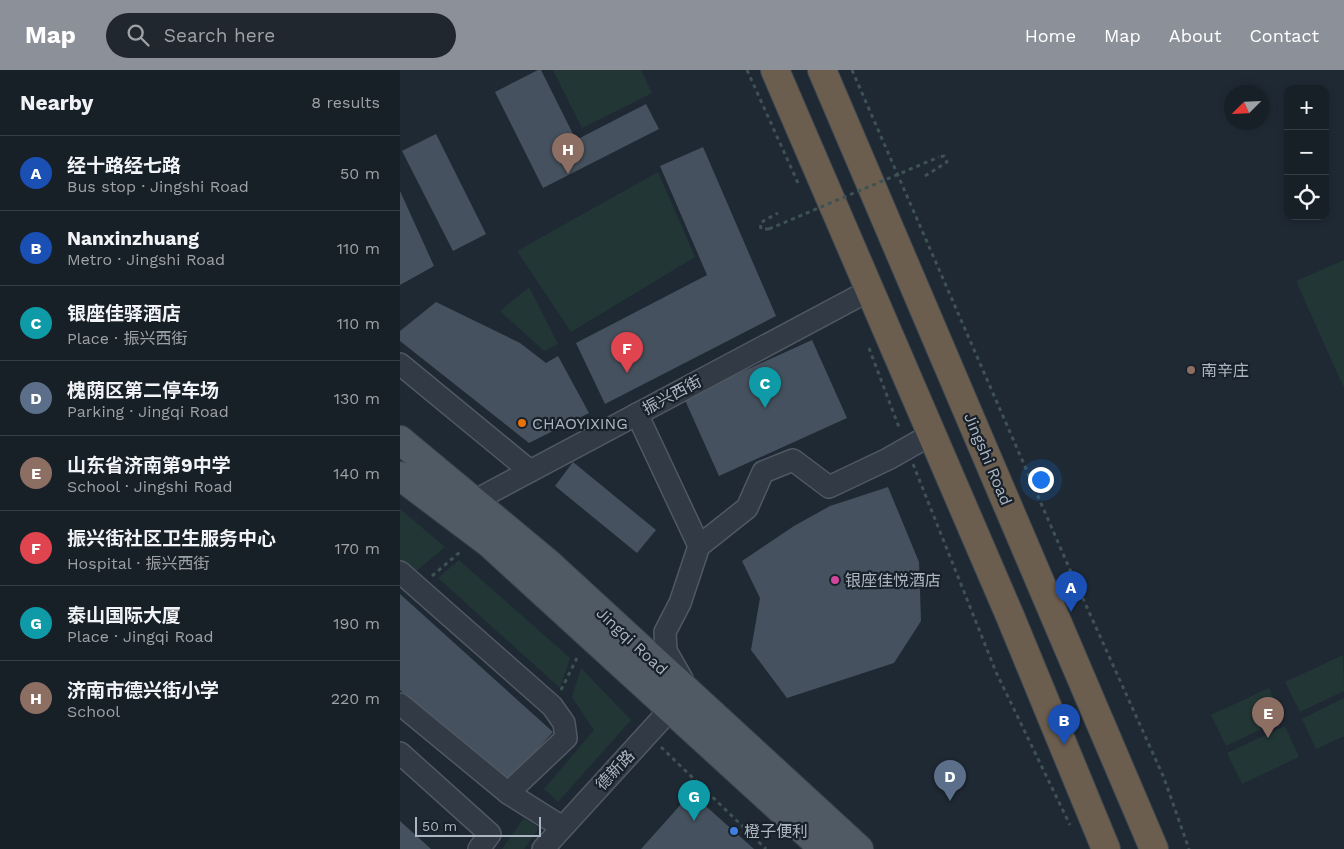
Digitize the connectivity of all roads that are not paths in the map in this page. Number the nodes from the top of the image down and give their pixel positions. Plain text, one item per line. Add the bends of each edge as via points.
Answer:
1 (775, 70) edge
2 (822, 70) edge
3 (870, 290) junction
4 (400, 364) edge
5 (637, 414) junction
6 (932, 434) junction
7 (400, 440) edge
8 (530, 471) junction
9 (400, 476) edge
10 (474, 502) junction
11 (699, 546) junction
12 (400, 572) edge
13 (679, 700) junction
14 (400, 704) edge
15 (400, 752) edge
16 (508, 793) junction
17 (562, 827) junction
18 (479, 849) edge
19 (543, 849) edge
20 (824, 849) edge
21 (859, 849) edge
22 (1106, 849) edge
23 (1154, 849) edge

1 - 3 highway
2 - 23 highway, Jingshi Road
3 - 5 street, 振兴西街
3 - 6 highway
4 - 8 street
5 - 8 street, 振兴西街
5 - 11 street
6 - 11 street via 829,487 793,460 762,472 747,508
6 - 22 highway
7 - 10 main road, Jingqi Road
8 - 10 street, 振兴西街
9 - 13 main road, Jingqi Road via 489,543
10 - 13 main road, Jingqi Road via 548,563
11 - 13 street via 680,604 665,632 666,651 682,679
12 - 16 street via 552,706 564,723 566,738
13 - 17 street, 德新路
13 - 20 main road, Jingqi Road
13 - 21 main road, Jingqi Road
14 - 16 street
15 - 18 street via 490,834
16 - 17 street
17 - 19 street, 德新路

